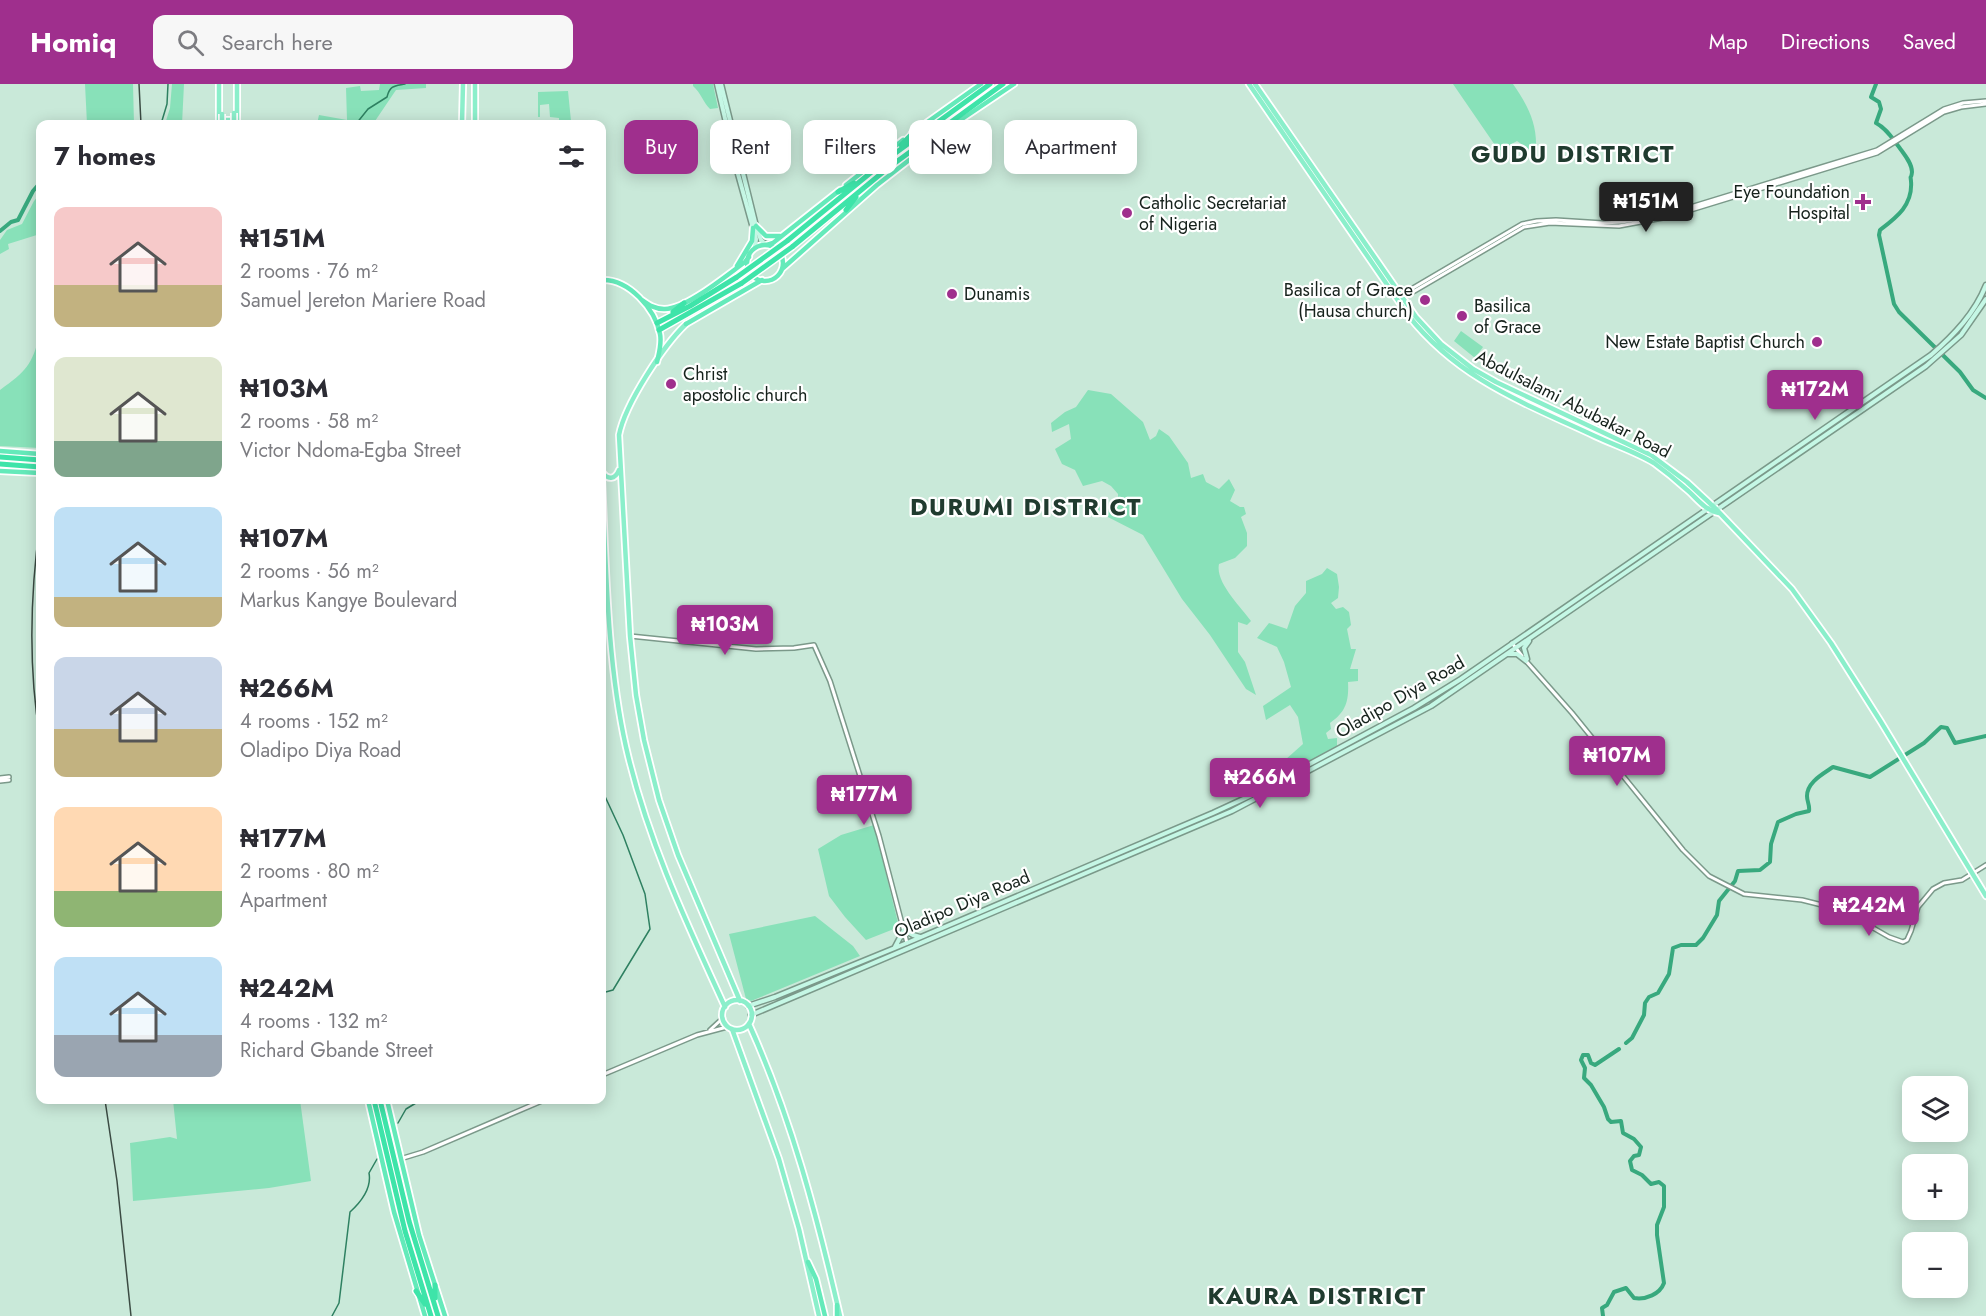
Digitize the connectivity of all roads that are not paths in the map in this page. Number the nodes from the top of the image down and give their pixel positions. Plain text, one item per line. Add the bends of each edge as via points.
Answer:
1 (221, 84) edge
2 (236, 84) edge
3 (463, 84) edge
4 (475, 84) edge
5 (719, 84) edge
6 (981, 84) edge
7 (990, 84) edge
8 (1003, 84) edge
9 (1014, 84) edge
10 (1249, 84) edge
11 (1255, 84) edge
12 (1986, 103) edge
13 (220, 120) edge
14 (221, 120) edge
15 (235, 120) edge
16 (236, 120) edge
17 (462, 120) edge
18 (475, 120) edge
19 (930, 120) edge
20 (953, 120) edge
21 (963, 120) edge
22 (909, 136) edge
23 (909, 137) edge
24 (897, 150) edge
25 (897, 152) edge
26 (909, 152) edge
27 (909, 160) edge
28 (869, 174) edge
29 (866, 176) junction
30 (863, 187) junction
31 (838, 192) junction
32 (846, 210) junction
33 (755, 227) junction
34 (782, 235) junction
35 (767, 245) junction
36 (755, 248) junction
37 (749, 257) junction
38 (735, 269) junction
39 (782, 269) junction
40 (762, 280) junction
41 (606, 281) edge
42 (1986, 285) edge
43 (1400, 297) junction
44 (1986, 299) edge
45 (642, 300) junction
46 (684, 303) junction
47 (665, 319) junction
48 (657, 323) junction
49 (686, 324) joint
50 (659, 330) junction
51 (657, 362) junction
52 (0, 451) edge
53 (0, 457) edge
54 (36, 457) edge
55 (36, 457) edge
56 (0, 464) edge
57 (620, 468) junction
58 (36, 469) edge
59 (0, 471) edge
60 (606, 476) edge
61 (1709, 507) junction
62 (1716, 511) junction
63 (606, 546) edge
64 (1536, 634) junction
65 (630, 636) junction
66 (1514, 642) junction
67 (1517, 647) junction
68 (1499, 659) junction
69 (1527, 661) junction
70 (9, 778) dead end
71 (0, 780) edge
72 (1986, 865) edge
73 (1973, 875) junction
74 (1986, 896) edge
75 (904, 930) junction
76 (921, 937) junction
77 (907, 943) junction
78 (894, 948) junction
79 (740, 1001) junction
80 (748, 1006) junction
81 (724, 1007) junction
82 (751, 1015) junction
83 (722, 1018) junction
84 (749, 1024) junction
85 (730, 1028) junction
86 (708, 1031) junction
87 (606, 1073) edge
88 (369, 1104) edge
89 (375, 1104) edge
90 (382, 1104) edge
91 (388, 1104) edge
92 (535, 1104) edge
93 (400, 1159) junction
94 (808, 1262) junction
95 (435, 1285) junction
96 (416, 1290) junction
97 (837, 1305) joint
98 (432, 1307) junction
99 (425, 1316) edge
100 (431, 1316) edge
101 (438, 1316) edge
102 (445, 1316) edge
103 (819, 1316) edge
104 (825, 1316) edge
105 (838, 1316) edge

1 - 13 main road
1 - 14 main road, bridge
2 - 15 main road, bridge
2 - 16 main road
3 - 17 main road
4 - 18 main road
5 - 33 main road
6 - 19 highway
7 - 25 highway
8 - 20 highway
9 - 21 highway
10 - 43 main road, Abdulsalami Abubakar Road
11 - 43 main road, Abdulsalami Abubakar Road
12 - 43 street via 1963,103 1944,109 1872,155 1653,221 1524,227
22 - 31 highway
23 - 24 highway
26 - 30 highway
27 - 32 highway
28 - 29 highway
29 - 31 highway
29 - 47 highway, bridge via 737,277
30 - 32 highway
30 - 50 highway, bridge via 741,284
31 - 34 highway
32 - 39 highway
33 - 34 highway via 766,236
33 - 35 main road
33 - 36 main road
33 - 38 highway via 752,241
34 - 35 highway
35 - 36 highway
35 - 39 highway via 782,255
36 - 37 highway
37 - 38 highway
37 - 40 highway via 750,272
38 - 46 highway
39 - 40 highway via 776,277
40 - 49 highway
41 - 45 highway via 615,282
42 - 61 main road, Oladipo Diya Road via 1970,314 1945,344
43 - 61 main road, Abdulsalami Abubakar Road via 1430,333 1473,369 1651,455 1687,482
44 - 62 main road, Oladipo Diya Road via 1972,321 1935,359
45 - 46 highway via 662,309
45 - 48 highway
46 - 47 highway
47 - 48 highway
48 - 50 highway
49 - 51 main road
50 - 51 highway
51 - 57 main road via 624,416 619,435
52 - 54 highway
53 - 55 highway
56 - 58 highway
57 - 60 main road via 617,476
57 - 65 main road
58 - 59 highway
61 - 62 main road, Abdulsalami Abubakar Road
61 - 66 main road, Oladipo Diya Road
62 - 64 main road, Oladipo Diya Road
62 - 73 main road, Abdulsalami Abubakar Road via 1792,589 1845,664
63 - 81 main road via 613,662 638,796 660,861
64 - 67 main road, Oladipo Diya Road
64 - 69 main road via 1525,646
65 - 75 street via 756,649 814,645 830,681 879,836
65 - 79 main road via 639,716 659,800
66 - 67 street
66 - 76 main road, Oladipo Diya Road via 1414,708 1252,795
67 - 68 main road, Oladipo Diya Road
67 - 69 street
68 - 69 main road via 1515,654
68 - 82 main road, Oladipo Diya Road via 1431,706 1234,810
69 - 73 street via 1683,850 1709,876 1733,889 1842,909 1903,942 1911,931 1918,907 1933,890
70 - 71 street
72 - 73 street
73 - 74 main road
75 - 76 main road
75 - 77 street
75 - 78 main road
76 - 77 main road, Oladipo Diya Road
77 - 78 main road, Oladipo Diya Road
78 - 80 main road, Oladipo Diya Road
79 - 80 main road
79 - 81 main road
80 - 82 main road
81 - 83 main road
82 - 84 main road
83 - 85 main road
83 - 86 street
84 - 85 main road via 741,1029
84 - 97 main road via 802,1168
85 - 86 street
85 - 94 main road via 779,1159
86 - 87 street
88 - 96 highway via 393,1212
89 - 98 highway via 405,1231
90 - 98 highway
91 - 93 highway
92 - 93 street
93 - 95 highway
94 - 103 main road
94 - 104 highway
95 - 98 highway
95 - 102 highway
96 - 98 highway
96 - 99 highway
97 - 105 highway
98 - 100 highway
98 - 101 highway

